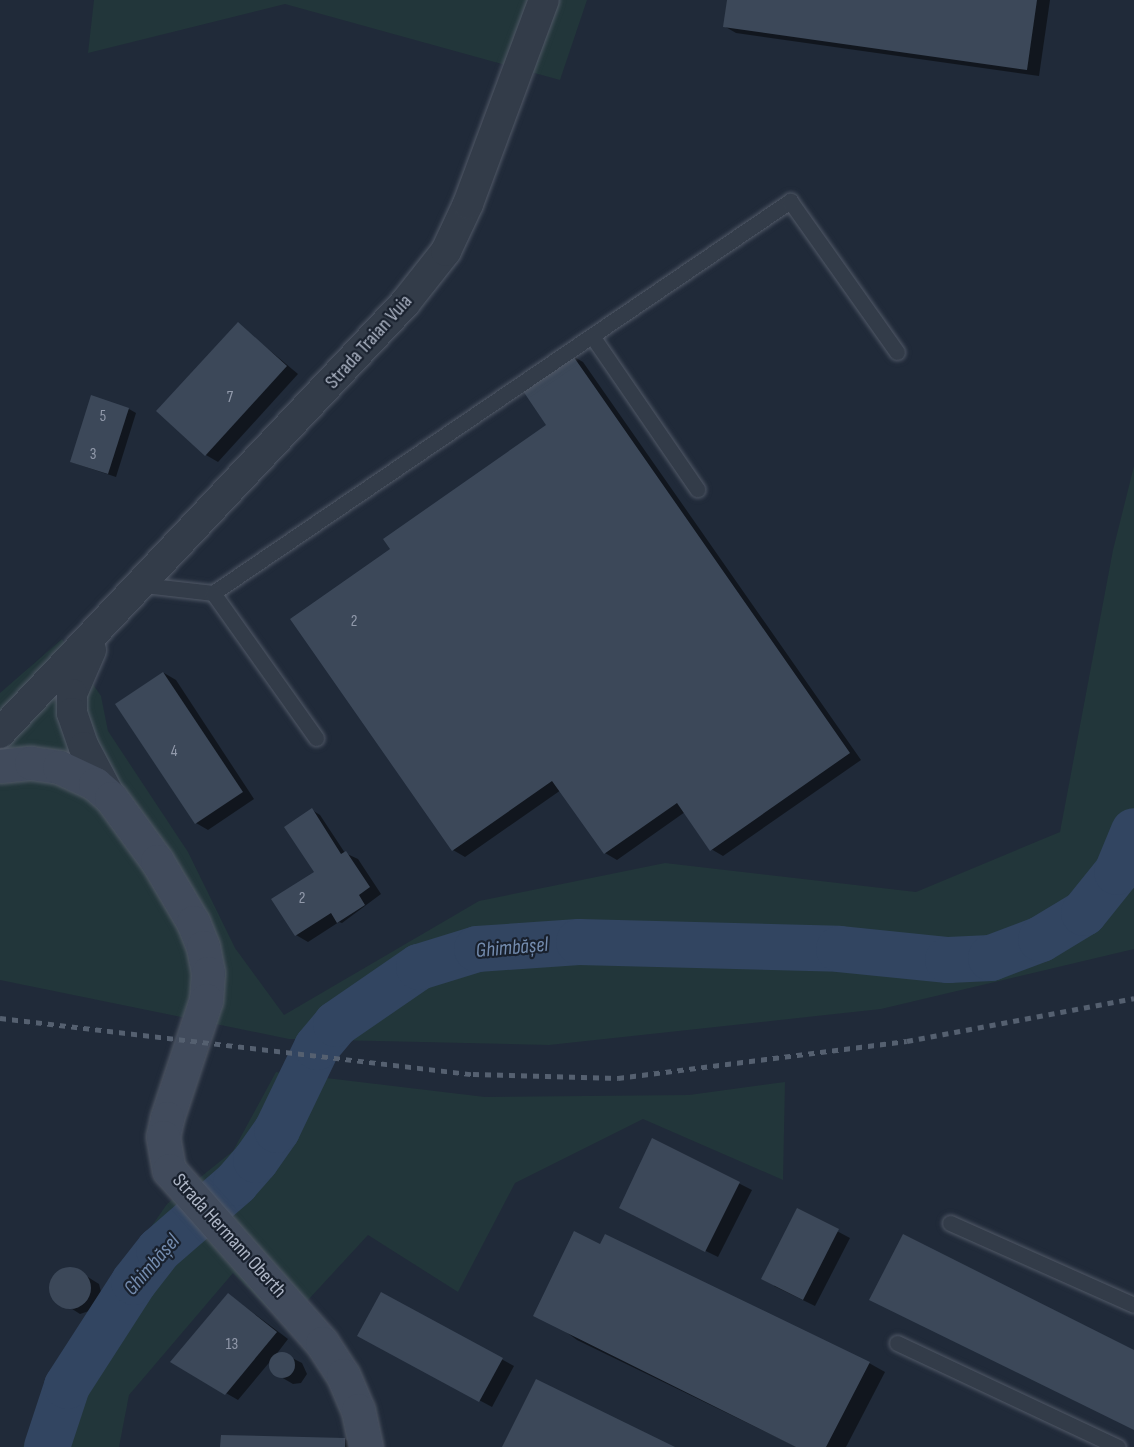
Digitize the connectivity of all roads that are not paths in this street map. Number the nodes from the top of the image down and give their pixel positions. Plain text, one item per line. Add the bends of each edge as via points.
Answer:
1 (544, 0) edge
2 (592, 336) junction
3 (897, 352) dead end
4 (696, 489) dead end
5 (143, 585) junction
6 (213, 593) junction
7 (104, 626) junction
8 (0, 734) edge
9 (316, 738) dead end
10 (0, 766) edge
11 (111, 798) junction
12 (950, 1223) dead end
13 (1134, 1305) edge
14 (897, 1343) dead end
15 (366, 1447) edge
16 (1118, 1447) edge

1 - 5 street, Strada Traian Vuia via 468,204 446,252 405,303
2 - 3 lane via 790,201
2 - 4 lane
2 - 6 lane
5 - 6 lane
5 - 7 street, Strada Traian Vuia
6 - 9 lane
7 - 8 street, Strada Traian Vuia
7 - 11 street, Strada Traian Vuia via 78,677 72,713 87,755
10 - 11 main road, Strada Hermann Oberth via 31,763 59,767 78,773
11 - 15 main road, Strada Hermann Oberth via 193,922 205,956 206,1000 163,1137 170,1170 179,1185 299,1313 343,1375 358,1410
12 - 13 lane
14 - 16 lane

